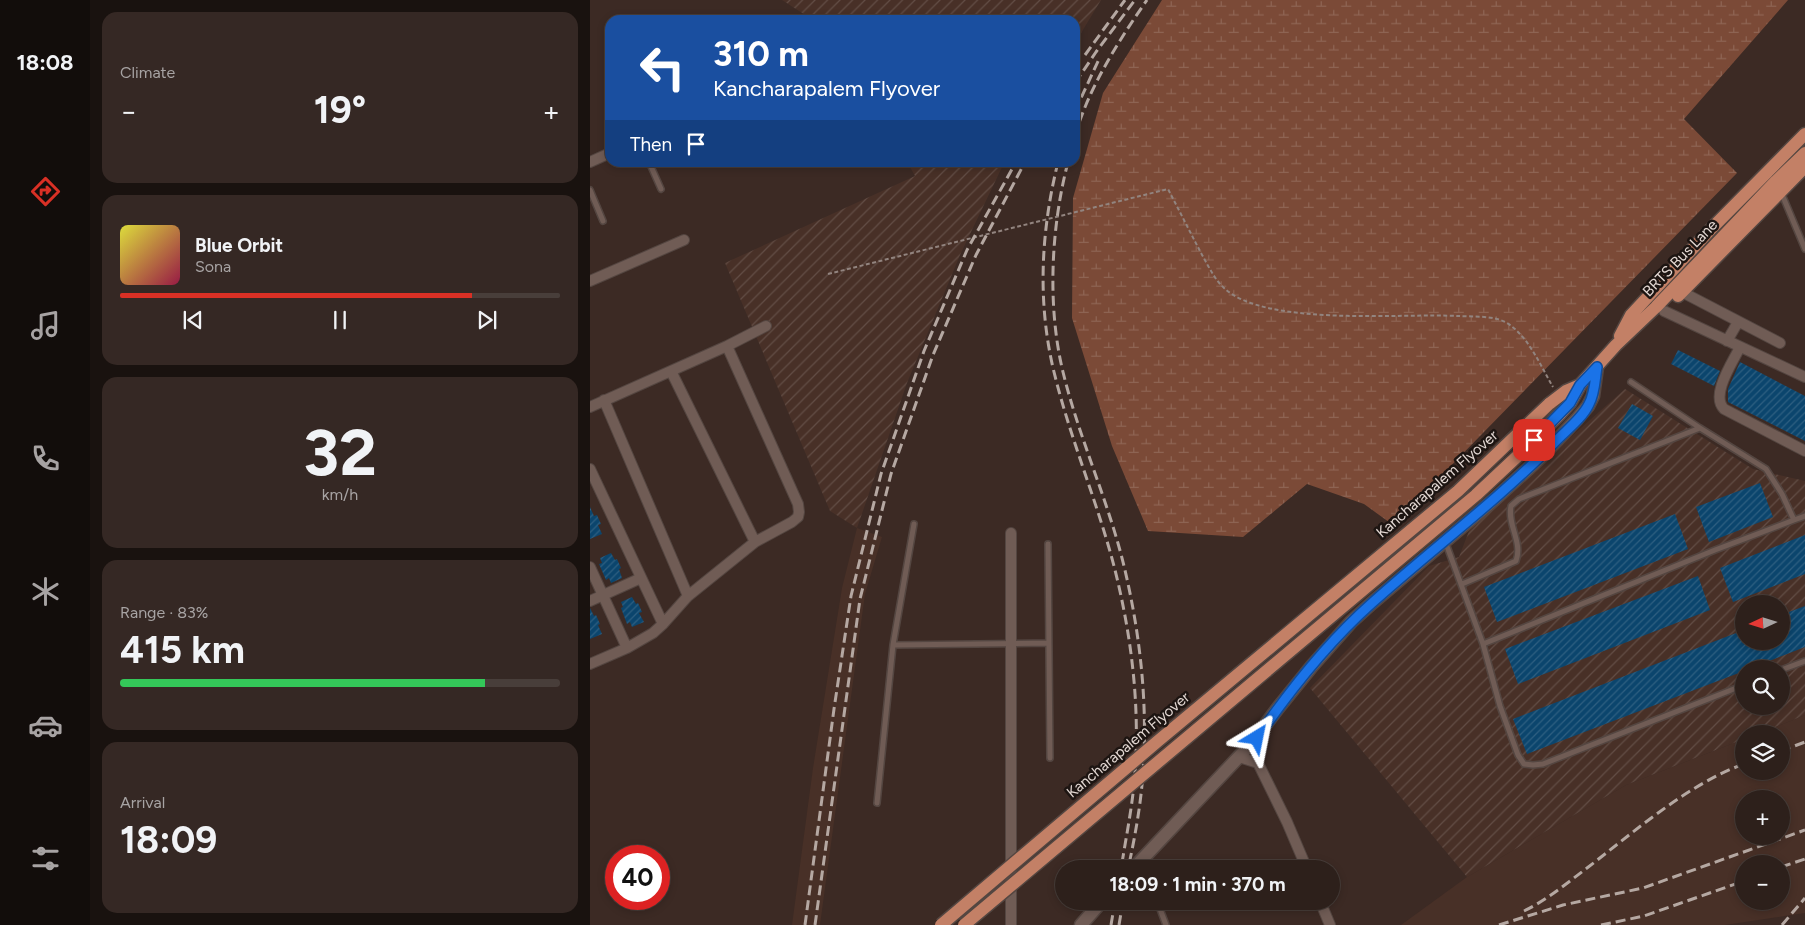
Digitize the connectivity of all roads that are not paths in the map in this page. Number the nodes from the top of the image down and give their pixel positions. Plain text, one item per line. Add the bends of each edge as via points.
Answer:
1 (1805, 134) edge
2 (1805, 153) edge
3 (605, 155) edge
4 (590, 162) edge
5 (651, 167) edge
6 (1805, 167) edge
7 (661, 189) dead end
8 (590, 190) edge
9 (1781, 192) junction
10 (604, 221) dead end
11 (684, 240) dead end
12 (1805, 249) edge
13 (590, 280) edge
14 (1682, 292) junction
15 (1664, 311) junction
16 (1738, 322) junction
17 (766, 326) dead end
18 (1728, 341) junction
19 (1780, 343) dead end
20 (1616, 345) junction
21 (727, 346) junction
22 (1740, 347) junction
23 (1597, 367) junction
24 (670, 371) junction
25 (1805, 377) edge
26 (1631, 382) dead end
27 (1580, 385) junction
28 (604, 400) junction
29 (590, 407) edge
30 (1700, 428) junction
31 (1805, 451) edge
32 (590, 469) edge
33 (1805, 516) edge
34 (1794, 520) junction
35 (914, 524) dead end
36 (1010, 533) dead end
37 (1445, 541) junction
38 (755, 542) junction
39 (1048, 544) dead end
40 (590, 567) edge
41 (641, 578) junction
42 (1462, 584) junction
43 (603, 595) junction
44 (688, 596) junction
45 (590, 601) edge
46 (663, 624) junction
47 (1011, 643) junction
48 (1049, 643) junction
49 (1483, 644) junction
50 (893, 645) junction
51 (627, 648) junction
52 (1805, 661) edge
53 (590, 664) edge
54 (1790, 667) edge
55 (1735, 689) edge
56 (1257, 738) junction
57 (1239, 757) junction
58 (1050, 758) dead end
59 (1258, 763) junction
60 (877, 803) dead end
61 (1145, 860) edge
62 (1303, 860) edge
63 (1094, 910) edge
64 (1160, 910) edge
65 (1323, 910) edge
66 (941, 925) edge
67 (964, 925) edge
68 (1011, 925) edge
69 (1081, 925) edge
70 (1166, 925) edge
71 (1329, 925) edge

1 - 20 main road via 1631,314
2 - 20 main road, BRTS Bus Lane
3 - 4 street
5 - 7 lane
6 - 9 main road
8 - 10 lane
9 - 12 lane
9 - 14 main road
11 - 13 street
14 - 15 main road
14 - 16 street
15 - 18 street
15 - 20 main road via 1645,329
16 - 18 street
16 - 19 street
17 - 21 street
18 - 22 street
20 - 23 main road, BRTS Bus Lane
21 - 24 street
21 - 38 street via 798,504 798,517
22 - 25 street
22 - 31 street via 1718,394 1720,406
23 - 27 main road, BRTS Bus Lane
23 - 37 street via 1593,396 1578,419 1540,458
24 - 28 street
24 - 38 street
26 - 30 lane
27 - 66 main road, Kancharapalem Flyover, bridge via 1554,400 1458,490
27 - 67 main road, Kancharapalem Flyover, bridge via 1560,414 1476,495
28 - 29 street
28 - 44 street
30 - 34 lane via 1766,469
30 - 42 lane via 1519,500 1511,506 1509,516 1519,552 1516,561
32 - 41 street
33 - 34 lane
34 - 49 lane
35 - 50 lane
36 - 47 street
37 - 42 lane
37 - 56 street via 1351,622 1306,673
38 - 44 street
39 - 48 lane
40 - 43 street
41 - 43 street
41 - 46 street
42 - 49 lane
43 - 45 street
43 - 51 street
44 - 46 street
46 - 51 street
47 - 48 lane
47 - 50 lane
47 - 68 street
48 - 58 lane
49 - 55 lane via 1500,706 1524,764 1543,764
50 - 60 lane
51 - 53 street
52 - 54 lane
56 - 57 street
56 - 59 street
57 - 59 street
57 - 61 street
59 - 62 street
63 - 69 street
64 - 70 lane
65 - 71 street

